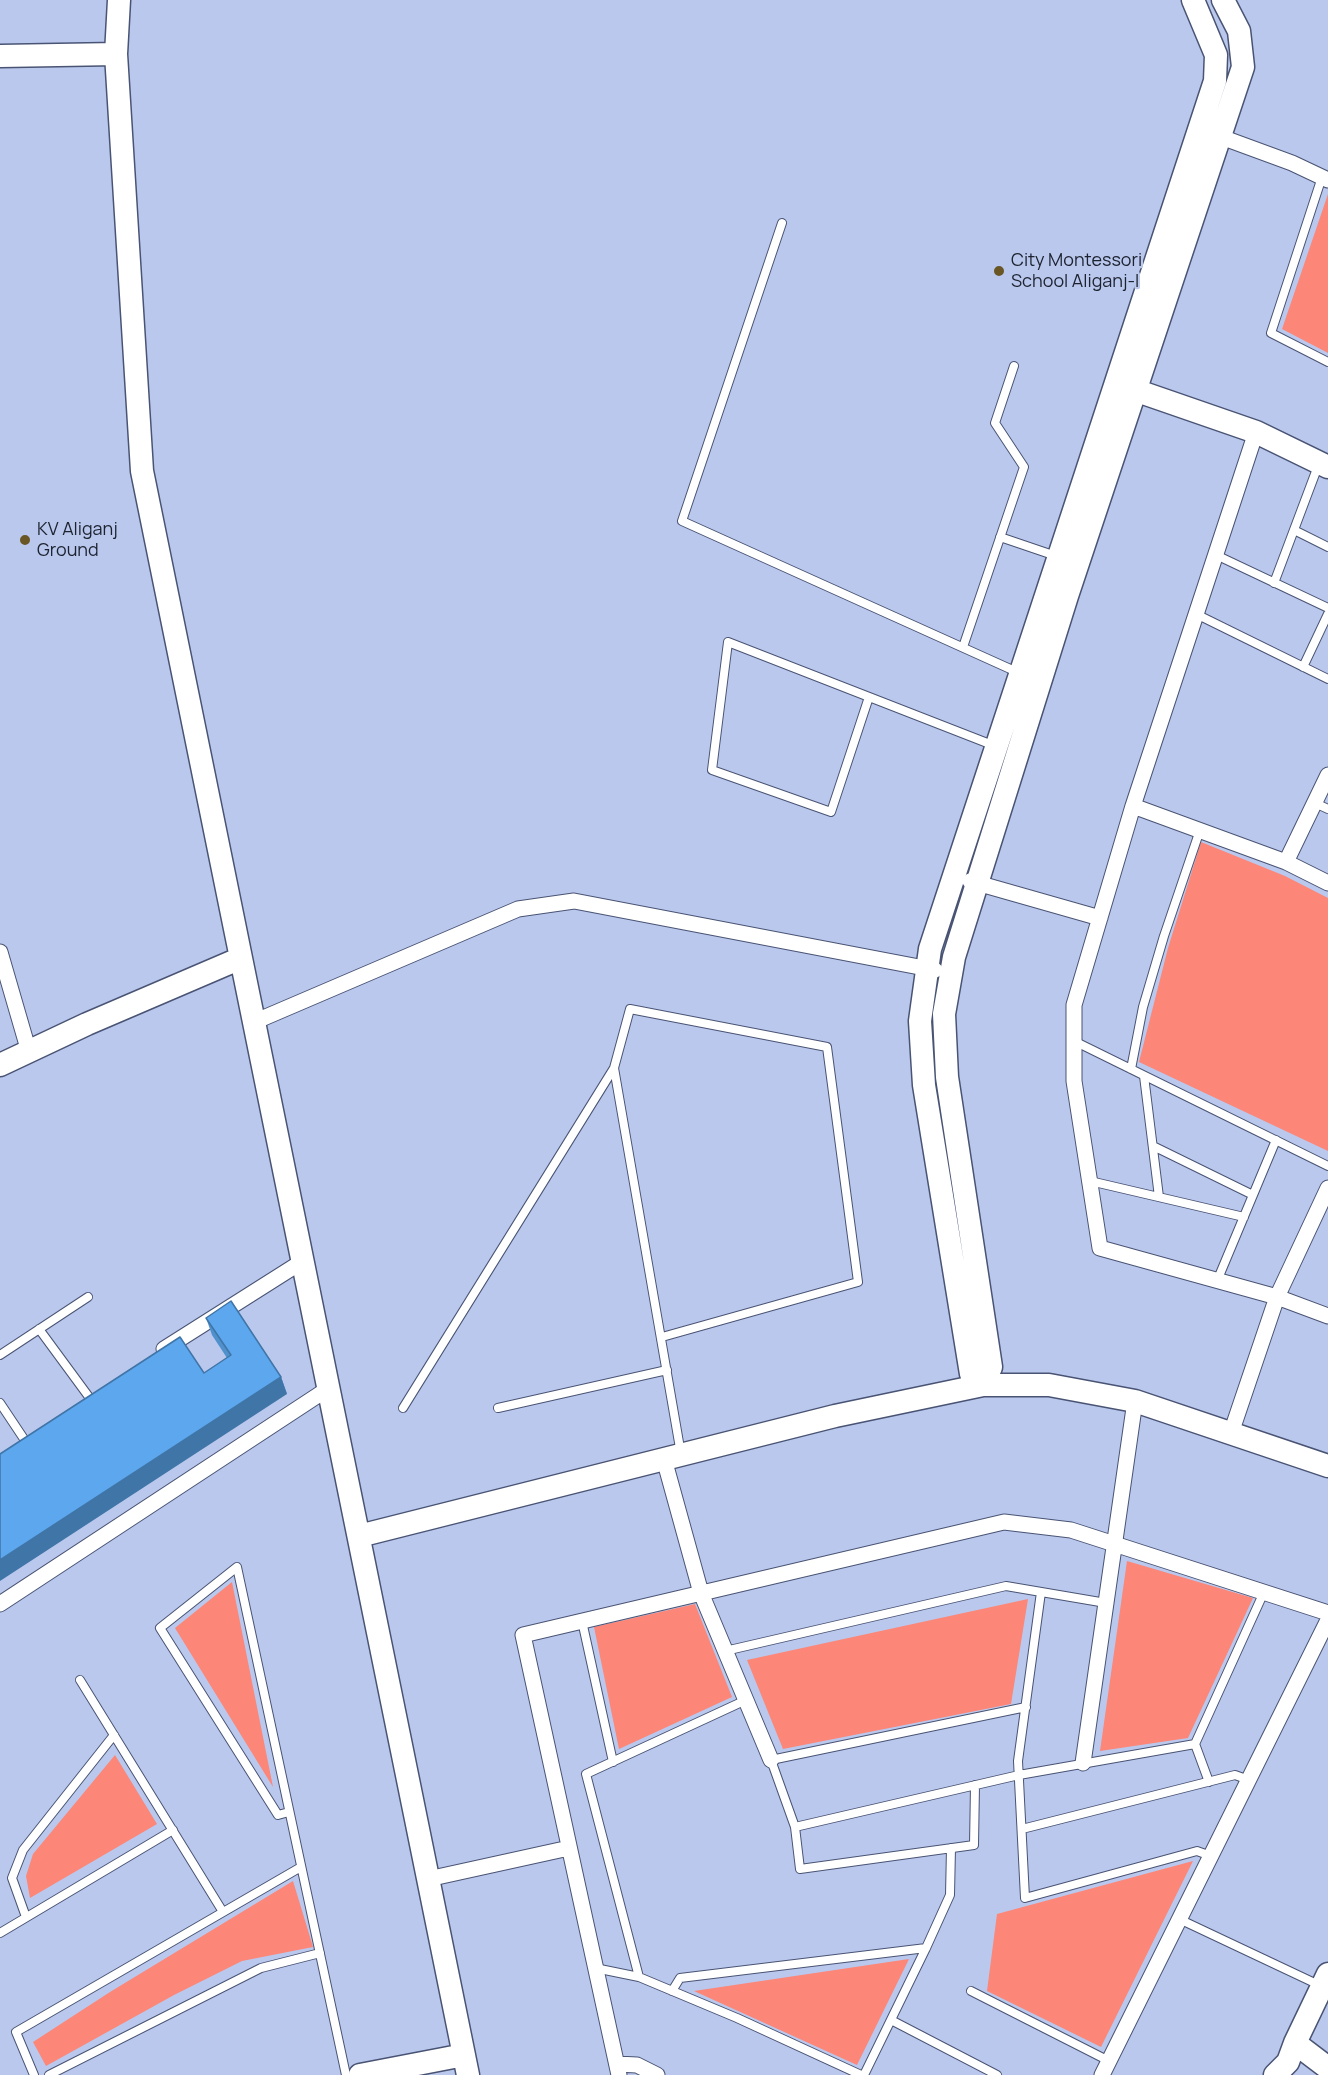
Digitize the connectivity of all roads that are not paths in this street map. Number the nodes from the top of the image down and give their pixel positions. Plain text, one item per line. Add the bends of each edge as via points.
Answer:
1 (119, 0) edge
2 (1193, 0) edge
3 (1223, 0) edge
4 (116, 54) junction
5 (0, 56) edge
6 (1199, 129) junction
7 (1221, 137) junction
8 (1325, 179) edge
9 (782, 223) dead end
10 (1328, 362) edge
11 (1014, 366) dead end
12 (1126, 387) junction
13 (1256, 432) junction
14 (1323, 465) edge
15 (1294, 530) junction
16 (1000, 537) junction
17 (1328, 547) edge
18 (1216, 555) junction
19 (1059, 557) junction
20 (1274, 583) junction
21 (1328, 608) edge
22 (1196, 614) junction
23 (1328, 614) edge
24 (963, 647) junction
25 (1303, 667) junction
26 (1020, 673) junction
27 (1328, 679) edge
28 (869, 697) junction
29 (996, 747) junction
30 (1328, 775) edge
31 (1133, 806) junction
32 (1321, 806) edge
33 (1200, 830) junction
34 (1286, 862) junction
35 (953, 876) junction
36 (977, 883) junction
37 (1328, 883) edge
38 (1100, 918) junction
39 (0, 952) edge
40 (242, 958) junction
41 (927, 968) junction
42 (951, 972) junction
43 (254, 1022) junction
44 (1074, 1041) junction
45 (29, 1052) junction
46 (0, 1065) edge
47 (614, 1068) junction
48 (1131, 1069) junction
49 (1144, 1076) junction
50 (1276, 1140) junction
51 (1153, 1146) junction
52 (1328, 1166) edge
53 (1090, 1181) junction
54 (1328, 1188) edge
55 (1253, 1195) junction
56 (1159, 1197) junction
57 (1244, 1217) junction
58 (303, 1261) junction
59 (1217, 1281) junction
60 (88, 1297) dead end
61 (1277, 1297) junction
62 (1328, 1316) edge
63 (39, 1329) junction
64 (662, 1336) junction
65 (0, 1355) edge
66 (148, 1360) edge
67 (667, 1370) junction
68 (983, 1386) junction
69 (328, 1388) junction
70 (90, 1397) edge
71 (1135, 1401) junction
72 (0, 1403) edge
73 (403, 1408) dead end
74 (498, 1408) dead end
75 (1231, 1433) junction
76 (29, 1436) joint
77 (8, 1449) edge
78 (672, 1457) junction
79 (1328, 1466) edge
80 (358, 1536) junction
81 (1115, 1544) junction
82 (1041, 1592) junction
83 (1264, 1592) junction
84 (701, 1593) junction
85 (1106, 1603) junction
86 (0, 1604) edge
87 (1328, 1613) edge
88 (1328, 1620) edge
89 (582, 1621) junction
90 (725, 1651) junction
91 (80, 1680) dead end
92 (746, 1700) junction
93 (1026, 1707) junction
94 (114, 1736) junction
95 (1195, 1744) junction
96 (771, 1760) junction
97 (613, 1762) junction
98 (1083, 1763) junction
99 (1019, 1775) junction
100 (1249, 1780) junction
101 (1209, 1782) junction
102 (975, 1785) junction
103 (290, 1812) junction
104 (795, 1827) junction
105 (1022, 1829) junction
106 (173, 1830) junction
107 (569, 1848) junction
108 (951, 1848) junction
109 (1211, 1856) junction
110 (301, 1867) junction
111 (428, 1880) junction
112 (223, 1912) junction
113 (26, 1917) junction
114 (1179, 1919) junction
115 (0, 1933) edge
116 (926, 1948) junction
117 (320, 1953) junction
118 (596, 1968) junction
119 (639, 1977) junction
120 (1325, 1980) edge
121 (672, 1991) junction
122 (970, 1991) dead end
123 (891, 2020) junction
124 (1109, 2061) junction
125 (1287, 2064) edge
126 (466, 2065) edge
127 (1328, 2068) edge
128 (618, 2070) edge
129 (33, 2075) edge
130 (49, 2075) edge
131 (346, 2075) edge
132 (360, 2075) edge
133 (657, 2075) edge
134 (863, 2075) edge
135 (997, 2075) edge
136 (1102, 2075) edge

1 - 4 street
2 - 6 street via 1215,55 1215,81
3 - 7 street via 1239,31 1243,67
4 - 5 street
4 - 40 street via 142,471
6 - 7 street
6 - 12 street
7 - 8 street
7 - 12 street
8 - 10 lane via 1271,333
9 - 24 lane via 682,521
11 - 16 lane via 994,423 1024,467
12 - 13 street
12 - 19 street
12 - 36 street
13 - 14 street
13 - 18 street
14 - 15 lane
15 - 17 lane
15 - 20 lane
16 - 19 lane
16 - 24 lane
18 - 20 lane
18 - 22 street
19 - 26 street
20 - 21 lane
22 - 25 lane
22 - 31 street
23 - 25 lane
24 - 26 lane
25 - 27 lane
26 - 29 street
28 - 28 lane via 728,642 712,770 831,812
28 - 29 lane
29 - 35 street
30 - 32 street
31 - 33 street
31 - 38 street
32 - 34 street
33 - 34 street
33 - 48 lane via 1143,1007
34 - 37 street
35 - 36 street
35 - 41 street
36 - 38 street
36 - 42 street
38 - 44 street via 1074,1005
39 - 45 street
40 - 43 street
40 - 45 street
41 - 42 street
41 - 43 street via 574,901 518,909
41 - 68 street via 920,1021 924,1085 970,1374
42 - 68 street via 944,1014 946,1077 991,1367
43 - 58 street
44 - 48 lane
44 - 53 street via 1074,1081
45 - 46 street
47 - 64 lane
47 - 64 lane via 630,1009 827,1047 858,1282
47 - 73 lane
48 - 49 lane
49 - 50 lane
49 - 51 lane
50 - 52 lane
50 - 55 lane
51 - 55 lane
51 - 56 lane
53 - 56 lane
53 - 59 street via 1100,1248
54 - 61 street
55 - 57 lane
56 - 57 lane
57 - 59 lane
58 - 66 street
58 - 69 street
59 - 61 street
60 - 63 lane
61 - 62 street
61 - 75 street
63 - 65 lane
63 - 70 lane
64 - 67 lane
67 - 74 lane
67 - 78 lane
68 - 71 street via 1049,1385
68 - 78 street via 835,1416
69 - 80 street
69 - 86 street
71 - 75 street
71 - 81 street
72 - 76 lane
75 - 79 street
76 - 77 street
78 - 80 street
78 - 84 street
80 - 111 street
81 - 83 street
81 - 84 street via 1071,1530 1004,1522
81 - 85 street
82 - 85 lane
82 - 90 lane via 1006,1586
82 - 93 lane
83 - 87 street
83 - 95 lane
84 - 89 street
84 - 90 street
85 - 98 street
88 - 100 street
89 - 97 lane
89 - 107 street via 523,1635
90 - 92 street
91 - 94 lane
92 - 96 street
92 - 97 lane
93 - 96 lane
93 - 99 lane
94 - 106 lane
94 - 113 lane via 23,1850 12,1878
95 - 98 lane
95 - 101 lane
96 - 104 lane
97 - 119 lane via 586,1774
98 - 99 lane
99 - 102 lane
99 - 105 lane
100 - 101 lane via 1235,1775
100 - 109 street
101 - 105 lane
102 - 104 lane
102 - 108 lane via 974,1845
103 - 103 lane via 278,1815 160,1628 237,1567
103 - 110 lane
104 - 108 lane via 800,1869
105 - 109 lane via 1025,1898 1197,1851
106 - 112 lane
106 - 113 lane
107 - 111 street
107 - 118 street
108 - 116 lane via 950,1895
109 - 114 street
110 - 112 lane
110 - 117 lane
111 - 126 street
112 - 129 lane via 16,2032
113 - 115 lane
114 - 120 lane
114 - 124 street
116 - 121 lane via 680,1978
116 - 123 lane
117 - 130 lane via 261,1968
117 - 131 lane
118 - 119 lane
118 - 128 street
119 - 121 lane
120 - 125 street
121 - 134 lane
122 - 124 lane
123 - 134 lane
123 - 135 lane
124 - 136 street
125 - 127 street
126 - 132 street
128 - 133 street via 637,2065

